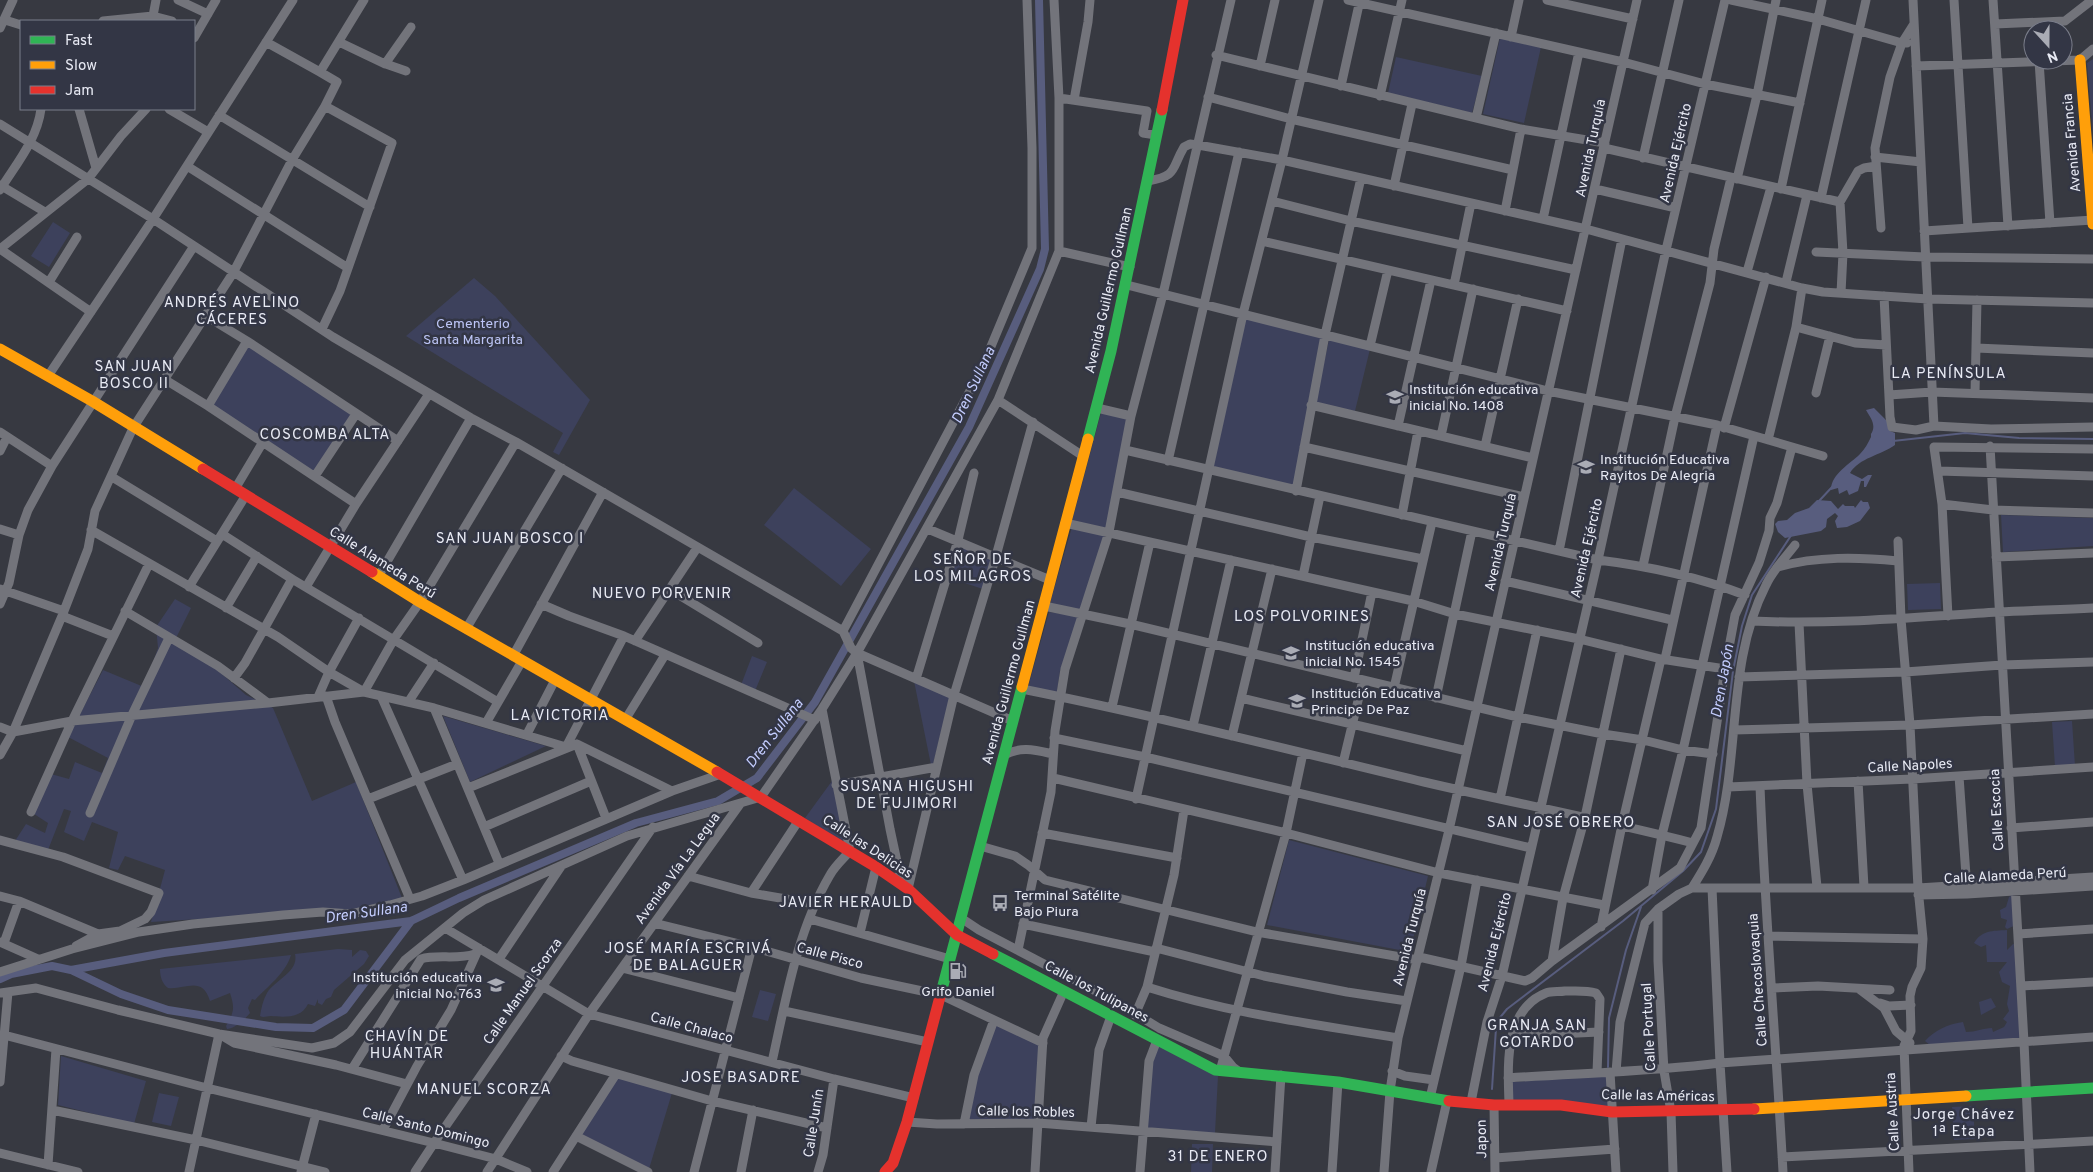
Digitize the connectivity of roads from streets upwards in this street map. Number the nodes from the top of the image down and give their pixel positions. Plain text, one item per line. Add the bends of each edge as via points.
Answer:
1 (13, 0) edge
2 (156, 0) edge
3 (178, 0) edge
4 (216, 0) edge
5 (293, 0) edge
6 (364, 0) edge
7 (1027, 0) edge
8 (1054, 0) edge
9 (1090, 0) edge
10 (1183, 0) edge
11 (1230, 0) edge
12 (1275, 0) edge
13 (1319, 0) edge
14 (1348, 0) edge
15 (1402, 0) edge
16 (1519, 0) edge
17 (1546, 0) edge
18 (1637, 0) edge
19 (1679, 0) edge
20 (1725, 0) edge
21 (1731, 0) edge
22 (1822, 0) edge
23 (1866, 0) edge
24 (1913, 0) edge
25 (1954, 0) edge
26 (1994, 0) edge
27 (2092, 0) edge
28 (1359, 1) edge
29 (1775, 5) edge
30 (1400, 12) junction
31 (208, 14) junction
32 (154, 16) junction
33 (1633, 19) junction
34 (1818, 19) junction
35 (5, 20) junction
36 (113, 20) edge
37 (168, 20) edge
38 (1914, 24) junction
39 (1995, 24) junction
40 (20, 25) edge
41 (411, 27) dead end
42 (0, 28) edge
43 (1859, 31) junction
44 (1496, 33) junction
45 (195, 34) edge
46 (1511, 37) junction
47 (266, 42) junction
48 (339, 42) junction
49 (1915, 42) junction
50 (1902, 43) junction
51 (2093, 49) edge
52 (1579, 52) junction
53 (1216, 55) junction
54 (2073, 60) edge
55 (2080, 60) junction
56 (1623, 62) junction
57 (2023, 62) edge
58 (1998, 63) junction
59 (385, 64) junction
60 (1959, 65) junction
61 (1260, 66) junction
62 (1916, 66) junction
63 (2040, 70) edge
64 (406, 71) dead end
65 (320, 72) junction
66 (1664, 73) junction
67 (1301, 76) junction
68 (1705, 84) junction
69 (1341, 86) junction
70 (1757, 95) junction
71 (1380, 96) junction
72 (1208, 97) junction
73 (1058, 98) junction
74 (1074, 100) junction
75 (1800, 103) junction
76 (1412, 104) junction
77 (325, 106) junction
78 (41, 110) edge
79 (80, 110) edge
80 (145, 110) edge
81 (171, 110) edge
82 (219, 115) junction
83 (1476, 118) junction
84 (1291, 119) junction
85 (0, 124) edge
86 (1521, 129) junction
87 (208, 132) junction
88 (1156, 136) junction
89 (1562, 136) junction
90 (2090, 142) edge
91 (30, 143) junction
92 (1198, 145) junction
93 (1403, 145) junction
94 (1604, 146) junction
95 (1239, 152) junction
96 (1643, 158) junction
97 (292, 160) junction
98 (1282, 160) junction
99 (1876, 162) junction
100 (1921, 162) junction
101 (187, 166) junction
102 (96, 168) junction
103 (1686, 168) junction
104 (1513, 170) junction
105 (88, 178) junction
106 (1361, 178) junction
107 (1734, 179) junction
108 (1148, 181) junction
109 (2091, 181) edge
110 (1394, 186) junction
111 (1, 187) edge
112 (1776, 188) junction
113 (1595, 189) junction
114 (1807, 195) junction
115 (1821, 198) junction
116 (1272, 201) junction
117 (1840, 202) junction
118 (1471, 203) junction
119 (370, 207) junction
120 (1676, 208) junction
121 (1505, 211) junction
122 (46, 212) junction
123 (265, 215) junction
124 (153, 219) junction
125 (1543, 220) junction
126 (2093, 220) edge
127 (1351, 221) junction
128 (2050, 223) junction
129 (2093, 224) edge
130 (2008, 226) junction
131 (1881, 228) dead end
132 (1968, 228) junction
133 (1586, 229) junction
134 (1924, 231) junction
135 (77, 237) dead end
136 (1622, 239) junction
137 (1262, 241) junction
138 (1462, 245) junction
139 (194, 246) junction
140 (1, 247) edge
141 (1666, 250) junction
142 (1059, 251) junction
143 (1816, 252) dead end
144 (1843, 254) junction
145 (1925, 257) junction
146 (1342, 259) junction
147 (2093, 259) edge
148 (1712, 263) junction
149 (348, 268) junction
150 (1130, 268) junction
151 (1388, 270) junction
152 (1576, 270) junction
153 (1747, 272) junction
154 (234, 273) junction
155 (1766, 277) junction
156 (1431, 280) junction
157 (49, 282) junction
158 (1786, 282) junction
159 (1127, 285) junction
160 (1454, 285) junction
161 (1802, 288) junction
162 (1473, 289) junction
163 (1841, 293) junction
164 (1163, 294) junction
165 (1884, 296) junction
166 (1518, 299) junction
167 (1928, 299) junction
168 (1977, 300) junction
169 (2093, 303) edge
170 (1204, 304) junction
171 (1567, 310) junction
172 (91, 312) junction
173 (1243, 314) junction
174 (206, 316) junction
175 (1796, 326) junction
176 (322, 328) junction
177 (1325, 335) junction
178 (1830, 336) junction
179 (247, 341) junction
180 (1886, 345) junction
181 (1370, 346) junction
182 (1976, 348) junction
183 (0, 349) edge
184 (2093, 353) edge
185 (1412, 357) junction
186 (1456, 368) junction
187 (48, 376) junction
188 (164, 379) junction
189 (1500, 379) junction
190 (1548, 391) junction
191 (1932, 392) junction
192 (1816, 393) dead end
193 (1975, 393) junction
194 (429, 394) junction
195 (1889, 396) junction
196 (2093, 398) edge
197 (998, 400) junction
198 (1590, 400) junction
199 (92, 401) junction
200 (1311, 405) junction
201 (208, 406) junction
202 (1097, 408) junction
203 (1630, 408) junction
204 (356, 414) junction
205 (1131, 416) junction
206 (1675, 417) junction
207 (471, 418) junction
208 (1033, 422) junction
209 (1398, 426) junction
210 (1934, 426) junction
211 (1720, 427) junction
212 (2093, 427) edge
213 (133, 428) junction
214 (1418, 431) junction
215 (4, 435) edge
216 (1440, 436) junction
217 (1754, 436) junction
218 (1768, 440) junction
219 (398, 441) junction
220 (263, 442) junction
221 (516, 442) junction
222 (1485, 446) junction
223 (1990, 446) junction
224 (1304, 447) junction
225 (1792, 447) junction
226 (2093, 449) edge
227 (1125, 450) junction
228 (0, 451) edge
229 (1083, 456) junction
230 (1823, 456) dead end
231 (1533, 458) junction
232 (1168, 461) junction
233 (52, 466) junction
234 (562, 468) junction
235 (1208, 470) junction
236 (1410, 471) junction
237 (1939, 471) junction
238 (1991, 472) junction
239 (974, 473) dead end
240 (315, 476) junction
241 (2093, 476) edge
242 (112, 477) junction
243 (235, 488) junction
244 (1296, 491) junction
245 (603, 492) junction
246 (1117, 492) junction
247 (246, 495) junction
248 (1320, 496) junction
249 (1524, 497) junction
250 (356, 504) junction
251 (1942, 504) junction
252 (1993, 510) junction
253 (1199, 511) junction
254 (2093, 513) edge
255 (1402, 515) junction
256 (1432, 522) junction
257 (1065, 523) junction
258 (928, 528) junction
259 (0, 529) edge
260 (91, 530) junction
261 (1472, 531) junction
262 (1109, 532) junction
263 (19, 535) junction
264 (220, 537) junction
265 (1312, 537) junction
266 (958, 540) junction
267 (1514, 540) junction
268 (1898, 541) dead end
269 (1150, 542) junction
270 (1795, 545) dead end
271 (330, 547) junction
272 (697, 548) junction
273 (1190, 551) junction
274 (1559, 551) junction
275 (2093, 553) edge
276 (257, 556) junction
277 (996, 556) junction
278 (1996, 558) junction
279 (1423, 559) junction
280 (1231, 560) junction
281 (1598, 560) junction
282 (1898, 561) junction
283 (148, 564) junction
284 (1643, 566) junction
285 (1777, 567) junction
286 (1272, 569) junction
287 (1682, 575) junction
288 (378, 576) junction
289 (1303, 576) junction
290 (292, 579) junction
291 (1050, 580) junction
292 (1505, 581) junction
293 (1719, 585) junction
294 (189, 587) junction
295 (306, 587) junction
296 (669, 589) junction
297 (3, 590) edge
298 (1372, 592) junction
299 (1744, 595) junction
300 (1589, 599) junction
301 (1413, 601) junction
302 (420, 602) junction
303 (0, 604) edge
304 (541, 604) junction
305 (1044, 606) junction
306 (226, 608) junction
307 (2093, 608) edge
308 (125, 611) junction
309 (1999, 612) junction
310 (63, 613) junction
311 (1083, 614) junction
312 (1455, 614) junction
313 (1948, 616) junction
314 (359, 618) junction
315 (1901, 619) junction
316 (1672, 620) junction
317 (1752, 621) junction
318 (1496, 622) junction
319 (1799, 623) junction
320 (1130, 624) junction
321 (263, 629) junction
322 (466, 629) junction
323 (1537, 630) junction
324 (843, 632) junction
325 (1171, 634) junction
326 (113, 636) junction
327 (624, 636) junction
328 (170, 638) junction
329 (394, 639) junction
330 (1579, 639) junction
331 (635, 641) junction
332 (758, 643) dead end
333 (1212, 644) junction
334 (1621, 649) junction
335 (854, 651) junction
336 (1252, 654) junction
337 (665, 655) junction
338 (518, 658) junction
339 (1663, 659) junction
340 (2093, 662) edge
341 (434, 663) junction
342 (1702, 665) junction
343 (2002, 665) junction
344 (1725, 669) junction
345 (328, 672) junction
346 (1905, 672) junction
347 (1801, 675) junction
348 (1739, 677) junction
349 (234, 678) junction
350 (916, 679) junction
351 (1358, 679) junction
352 (555, 680) junction
353 (1022, 688) junction
354 (1394, 688) junction
355 (364, 692) junction
356 (954, 695) junction
357 (381, 696) junction
358 (1060, 696) junction
359 (322, 697) junction
360 (1241, 698) junction
361 (1436, 698) junction
362 (591, 700) junction
363 (409, 702) junction
364 (498, 702) junction
365 (268, 704) junction
366 (1477, 706) junction
367 (1112, 707) junction
368 (434, 708) junction
369 (822, 709) junction
370 (2093, 714) edge
371 (132, 715) junction
372 (1154, 716) junction
373 (1518, 717) junction
374 (2005, 718) junction
375 (814, 719) junction
376 (625, 720) junction
377 (72, 721) junction
378 (1013, 721) junction
379 (486, 723) junction
380 (1352, 724) junction
381 (1910, 725) junction
382 (1193, 726) junction
383 (1559, 726) junction
384 (0, 727) edge
385 (1804, 728) junction
386 (1734, 730) junction
387 (13, 732) junction
388 (527, 734) junction
389 (1603, 734) junction
390 (1232, 736) junction
391 (1054, 738) junction
392 (1643, 740) junction
393 (577, 744) junction
394 (566, 747) junction
395 (1683, 750) junction
396 (1467, 751) junction
397 (1303, 753) junction
398 (1053, 754) junction
399 (1713, 754) junction
400 (0, 755) edge
401 (1004, 755) junction
402 (1145, 757) junction
403 (1343, 763) junction
404 (457, 764) junction
405 (937, 767) junction
406 (2093, 767) edge
407 (2008, 773) junction
408 (721, 774) junction
409 (1960, 776) junction
410 (880, 777) junction
411 (1053, 778) junction
412 (1912, 779) junction
413 (419, 780) junction
414 (591, 781) junction
415 (1858, 781) junction
416 (1807, 784) junction
417 (836, 785) junction
418 (1760, 786) junction
419 (1728, 787) junction
420 (468, 788) junction
421 (672, 790) junction
422 (1458, 790) junction
423 (1294, 793) junction
424 (758, 795) junction
425 (368, 799) junction
426 (1136, 799) junction
427 (1500, 799) junction
428 (740, 804) junction
429 (1540, 808) junction
430 (1184, 810) junction
431 (31, 812) dead end
432 (90, 813) dead end
433 (606, 818) junction
434 (1585, 818) junction
435 (799, 820) junction
436 (2093, 822) edge
437 (1622, 825) junction
438 (484, 827) junction
439 (653, 827) junction
440 (2011, 828) junction
441 (1450, 830) junction
442 (1042, 833) junction
443 (1286, 833) junction
444 (1662, 835) junction
445 (0, 840) edge
446 (1693, 843) junction
447 (980, 846) junction
448 (1531, 848) junction
449 (850, 851) junction
450 (1177, 858) junction
451 (499, 863) junction
452 (562, 865) junction
453 (876, 867) junction
454 (1033, 870) junction
455 (1439, 873) junction
456 (688, 876) junction
457 (2093, 877) edge
458 (463, 880) junction
459 (1477, 880) junction
460 (2015, 886) junction
461 (2093, 886) edge
462 (905, 887) junction
463 (1764, 887) junction
464 (1817, 887) junction
465 (1864, 887) junction
466 (1692, 888) junction
467 (1712, 888) junction
468 (1522, 889) junction
469 (1652, 890) junction
470 (1967, 890) junction
471 (1918, 891) junction
472 (751, 893) junction
473 (0, 896) edge
474 (1563, 898) junction
475 (410, 900) junction
476 (19, 901) junction
477 (815, 904) junction
478 (1604, 905) junction
479 (1166, 908) junction
480 (1658, 909) junction
481 (961, 918) junction
482 (810, 920) junction
483 (654, 924) junction
484 (1023, 924) junction
485 (1601, 927) junction
486 (445, 928) junction
487 (2093, 930) edge
488 (1257, 932) junction
489 (860, 933) junction
490 (98, 934) junction
491 (2018, 934) junction
492 (957, 935) junction
493 (1768, 936) junction
494 (1923, 939) junction
495 (2, 942) edge
496 (752, 947) junction
497 (72, 949) junction
498 (1018, 950) junction
499 (1156, 950) junction
500 (477, 951) junction
501 (1418, 958) junction
502 (38, 959) junction
503 (499, 959) junction
504 (950, 959) junction
505 (796, 960) junction
506 (1552, 961) junction
507 (1461, 966) junction
508 (622, 968) junction
509 (0, 972) edge
510 (1247, 972) junction
511 (1502, 976) junction
512 (2093, 982) edge
513 (542, 986) junction
514 (2021, 986) junction
515 (1146, 987) junction
516 (1772, 988) junction
517 (1859, 988) junction
518 (1890, 990) dead end
519 (1064, 991) junction
520 (4, 992) edge
521 (941, 995) junction
522 (738, 998) junction
523 (1407, 1001) junction
524 (1878, 1002) junction
525 (1911, 1005) junction
526 (784, 1011) junction
527 (1236, 1012) junction
528 (590, 1014) junction
529 (1135, 1015) junction
530 (1111, 1016) junction
531 (994, 1020) junction
532 (1599, 1032) junction
533 (219, 1034) junction
534 (4, 1035) junction
535 (1512, 1036) junction
536 (2093, 1037) edge
537 (1398, 1038) junction
538 (1157, 1040) junction
539 (928, 1042) junction
540 (2024, 1042) junction
541 (1043, 1043) junction
542 (1905, 1046) junction
543 (56, 1049) junction
544 (726, 1050) junction
545 (561, 1056) junction
546 (1224, 1056) junction
547 (1777, 1059) junction
548 (772, 1062) junction
549 (1720, 1063) junction
550 (352, 1069) junction
551 (1392, 1071) junction
552 (1664, 1071) junction
553 (1222, 1072) junction
554 (1597, 1072) junction
555 (1613, 1072) junction
556 (1241, 1073) junction
557 (616, 1074) junction
558 (1281, 1075) junction
559 (1508, 1078) junction
560 (834, 1079) junction
561 (1434, 1080) junction
562 (0, 1082) edge
563 (1338, 1082) junction
564 (407, 1084) junction
565 (207, 1088) junction
566 (2093, 1088) edge
567 (1390, 1091) junction
568 (2026, 1092) junction
569 (914, 1098) junction
570 (1430, 1098) junction
571 (1905, 1100) junction
572 (712, 1101) junction
573 (1447, 1101) junction
574 (1471, 1102) junction
575 (1509, 1104) junction
576 (1494, 1105) junction
577 (1779, 1108) junction
578 (52, 1110) junction
579 (753, 1110) junction
580 (1724, 1111) junction
581 (1612, 1112) junction
582 (1671, 1112) junction
583 (316, 1114) junction
584 (907, 1122) junction
585 (1038, 1123) junction
586 (964, 1124) junction
587 (1091, 1127) junction
588 (827, 1128) junction
589 (382, 1130) junction
590 (1144, 1131) junction
591 (576, 1136) junction
592 (196, 1140) junction
593 (2093, 1140) edge
594 (1277, 1142) junction
595 (434, 1143) junction
596 (2029, 1143) junction
597 (1615, 1149) junction
598 (1908, 1150) junction
599 (0, 1153) edge
600 (1782, 1157) junction
601 (1495, 1158) junction
602 (496, 1159) junction
603 (48, 1164) junction
604 (509, 1168) edge
605 (301, 1169) edge
606 (890, 1169) edge
607 (78, 1172) edge
608 (188, 1172) edge
609 (325, 1172) edge
610 (415, 1172) edge
611 (487, 1172) edge
612 (528, 1172) edge
613 (553, 1172) edge
614 (648, 1172) edge
615 (694, 1172) edge
616 (741, 1172) edge
617 (818, 1172) edge
618 (1035, 1172) edge
619 (1140, 1172) edge
620 (1275, 1172) edge
621 (1332, 1172) edge
622 (1384, 1172) edge
623 (1431, 1172) edge
624 (1496, 1172) edge
625 (1616, 1172) edge
626 (1674, 1172) edge
627 (1727, 1172) edge
628 (1783, 1172) edge
629 (1909, 1172) edge
630 (2030, 1172) edge

1 - 35 street
2 - 32 street
3 - 31 street
4 - 31 street
5 - 47 street
6 - 48 street
7 - 324 street via 1032,248 982,368
8 - 73 street
9 - 74 street
10 - 88 street, Avenida Guillermo Gullman
11 - 53 street
12 - 61 street
13 - 67 street
14 - 28 street
15 - 30 street
16 - 46 street
17 - 33 street
18 - 33 street, Avenida Turquía
19 - 66 street
20 - 68 street, Avenida Ejército
21 - 29 street
22 - 34 street
23 - 43 street
24 - 38 street
25 - 60 street
26 - 39 street
27 - 39 street via 2066,21
28 - 30 street
28 - 69 street
29 - 34 street
29 - 70 street
30 - 44 street
30 - 71 street
31 - 45 street
32 - 36 street
32 - 37 street
33 - 56 street, Avenida Turquía
34 - 43 street
34 - 75 street
35 - 40 street
35 - 42 street
38 - 49 street
38 - 50 street
39 - 58 street
41 - 59 street
43 - 50 street
43 - 115 street
44 - 46 street
44 - 83 street
46 - 52 street
47 - 65 street
47 - 82 street
48 - 59 street
48 - 65 street
49 - 50 street
49 - 62 street
50 - 99 street via 1879,125
51 - 55 street
52 - 56 street
52 - 89 street
53 - 61 street
53 - 72 street
54 - 55 street
55 - 90 street, Avenida Francia
56 - 66 street
56 - 94 street, Avenida Turquía
57 - 58 street
58 - 60 street
58 - 130 street
59 - 64 street
60 - 62 street
60 - 132 street
61 - 67 street
62 - 100 street
63 - 128 street
65 - 77 street via 337,82
66 - 68 street
66 - 96 street
67 - 69 street
67 - 84 street
68 - 70 street
68 - 103 street, Avenida Ejército
69 - 71 street
70 - 75 street
70 - 107 street
71 - 76 street
72 - 84 street
72 - 92 street
73 - 74 street
73 - 142 street
74 - 88 street via 1147,111 1143,133
75 - 112 street
76 - 83 street
76 - 93 street
77 - 97 street
77 - 119 street via 392,143
78 - 91 street via 39,124
79 - 102 street
80 - 102 street
81 - 87 street
82 - 87 street
82 - 97 street
83 - 86 street
84 - 93 street
84 - 98 street
85 - 91 street
86 - 89 street
86 - 104 street
87 - 101 street
88 - 108 street, Avenida Guillermo Gullman
89 - 94 street
89 - 125 street
90 - 109 street, Avenida Francia
91 - 105 street
91 - 111 street
92 - 95 street
92 - 108 street via 1184,147 1169,175
92 - 164 street
93 - 104 street
93 - 110 street
94 - 96 street
94 - 113 street, Avenida Turquía
95 - 98 street
95 - 170 street
96 - 103 street
97 - 119 street
97 - 123 street
98 - 106 street
98 - 116 street
99 - 100 street
99 - 117 street via 1858,171
99 - 131 street
100 - 134 street
101 - 123 street
101 - 124 street
102 - 105 street
103 - 107 street
103 - 120 street, Avenida Ejército
104 - 121 street
105 - 122 street
105 - 124 street
106 - 110 street
106 - 127 street
107 - 112 street
107 - 148 street
108 - 150 street, Avenida Guillermo Gullman
109 - 126 street, Avenida Francia
110 - 118 street
111 - 122 street
112 - 114 street
112 - 153 street
113 - 120 street
113 - 133 street, Avenida Turquía
114 - 115 street
114 - 158 street
115 - 117 street
116 - 127 street
116 - 137 street
117 - 144 street
118 - 121 street
118 - 138 street
119 - 149 street
120 - 141 street, Avenida Ejército
121 - 125 street
122 - 140 street
123 - 149 street
123 - 154 street
124 - 139 street
124 - 172 street
125 - 133 street
126 - 128 street
126 - 129 street, Avenida Francia
127 - 138 street
127 - 146 street
128 - 130 street
130 - 132 street
132 - 134 street
133 - 136 street
133 - 152 street, Avenida Turquía
134 - 145 street
135 - 157 street
136 - 141 street
136 - 198 street
137 - 146 street
137 - 173 street
138 - 152 street
138 - 160 street
139 - 154 street
139 - 199 street
140 - 157 street
141 - 148 street
141 - 203 street, Avenida Ejército
142 - 150 street
142 - 197 street
143 - 144 street
144 - 145 street
144 - 163 street
145 - 147 street
145 - 167 street
146 - 151 street
146 - 177 street
148 - 153 street
148 - 206 street via 1710,283
149 - 176 street
150 - 159 street, Avenida Guillermo Gullman
151 - 156 street
151 - 181 street
152 - 171 street, Avenida Turquía
153 - 155 street
154 - 174 street
154 - 176 street
155 - 158 street
155 - 211 street
156 - 160 street
156 - 185 street
157 - 172 street
158 - 161 street
159 - 164 street
159 - 202 street, Avenida Guillermo Gullman
160 - 162 street
161 - 163 street
161 - 175 street
162 - 166 street
162 - 186 street
163 - 165 street
164 - 170 street
164 - 205 street
165 - 167 street
165 - 180 street
166 - 171 street
166 - 189 street
167 - 168 street
167 - 191 street
168 - 169 street
168 - 182 street
170 - 173 street
170 - 232 street
171 - 190 street, Avenida Turquía
172 - 187 street
173 - 177 street
173 - 235 street
174 - 179 street
174 - 188 street
175 - 178 street
175 - 218 street
176 - 194 street
177 - 181 street
177 - 200 street
178 - 180 street via 1854,343
178 - 192 street
179 - 201 street
179 - 204 street
180 - 195 street
181 - 185 street
182 - 184 street
182 - 193 street
183 - 187 street, Calle Alameda Perú
185 - 186 street
185 - 209 street
186 - 189 street
186 - 216 street
187 - 199 street, Calle Alameda Perú
188 - 201 street
188 - 213 street
189 - 190 street
189 - 222 street
190 - 198 street
190 - 231 street, Avenida Turquía
191 - 193 street
191 - 195 street
191 - 210 street
193 - 196 street
194 - 207 street
194 - 219 street
195 - 210 street via 1892,427 1916,430
197 - 208 street
197 - 258 street
198 - 203 street
198 - 274 street
199 - 213 street, Calle Alameda Perú
199 - 233 street
200 - 209 street
200 - 224 street
201 - 220 street
202 - 205 street
202 - 229 street, Avenida Guillermo Gullman
203 - 206 street
203 - 281 street, Avenida Ejército
204 - 219 street
204 - 240 street
205 - 227 street
206 - 211 street
206 - 284 street
207 - 221 street
207 - 288 street
208 - 229 street
208 - 277 street
209 - 214 street
210 - 212 street via 1991,429
211 - 217 street
211 - 287 street
213 - 242 street
213 - 243 street, Calle Alameda Perú
214 - 216 street
214 - 236 street
215 - 228 street
215 - 233 street
216 - 222 street
217 - 218 street
217 - 293 street
218 - 225 street
219 - 250 street
220 - 240 street
220 - 243 street
221 - 234 street
221 - 302 street
222 - 231 street
223 - 226 street
223 - 237 street via 1934,446
223 - 238 street, Calle Escocia
224 - 236 street
224 - 244 street
225 - 230 street
225 - 299 street via 1759,563
227 - 232 street
227 - 246 street
229 - 257 street, Avenida Guillermo Gullman
231 - 249 street, Avenida Turquía
232 - 235 street
233 - 263 street via 28,510
234 - 245 street
234 - 322 street
235 - 244 street
235 - 253 street
236 - 249 street
236 - 255 street
237 - 238 street
237 - 251 street
238 - 241 street
238 - 252 street, Calle Escocia
239 - 266 street
240 - 250 street
242 - 260 street via 95,511
242 - 264 street
243 - 247 street, Calle Alameda Perú
244 - 248 street
245 - 272 street
245 - 304 street
246 - 253 street
246 - 262 street
247 - 264 street
247 - 271 street, Calle Alameda Perú
248 - 255 street
248 - 265 street
249 - 267 street, Avenida Turquía
250 - 271 street
251 - 252 street
251 - 313 street
252 - 254 street
252 - 278 street, Calle Escocia
253 - 265 street
253 - 273 street
255 - 256 street
256 - 261 street
256 - 279 street
257 - 262 street
257 - 291 street, Avenida Guillermo Gullman
258 - 266 street
258 - 335 street
259 - 263 street
260 - 283 street
260 - 310 street via 88,549
261 - 267 street
261 - 312 street
262 - 269 street
262 - 311 street
263 - 297 street
264 - 276 street
264 - 294 street
265 - 279 street
265 - 289 street
266 - 277 street
266 - 350 street
267 - 274 street
267 - 292 street, Avenida Turquía
268 - 282 street, Calle Austria
269 - 273 street
269 - 320 street
270 - 285 street
271 - 288 street, Calle Alameda Perú
271 - 295 street
272 - 296 street
272 - 324 street
273 - 280 street
273 - 325 street
274 - 281 street
275 - 278 street
276 - 290 street
276 - 306 street
277 - 291 street
277 - 356 street
278 - 309 street, Calle Escocia
279 - 301 street
280 - 286 street
280 - 333 street
281 - 284 street
281 - 300 street, Avenida Ejército
282 - 285 street via 1837,558
282 - 315 street, Calle Austria
283 - 294 street
283 - 308 street
284 - 287 street
285 - 317 street via 1766,584
286 - 289 street
286 - 336 street
287 - 293 street
287 - 316 street
288 - 302 street, Calle Alameda Perú
289 - 298 street
290 - 295 street
290 - 321 street
291 - 305 street, Avenida Guillermo Gullman
292 - 300 street
292 - 318 street, Avenida Turquía
293 - 299 street
293 - 342 street
294 - 306 street
295 - 314 street
296 - 331 street
296 - 332 street
297 - 303 street
297 - 310 street
298 - 301 street
298 - 351 street
299 - 344 street via 1735,614
300 - 316 street
300 - 330 street, Avenida Ejército
301 - 312 street
301 - 354 street
302 - 322 street, Calle Alameda Perú
302 - 329 street
304 - 327 street
304 - 338 street
305 - 311 street
305 - 353 street, Avenida Guillermo Gullman
306 - 321 street
307 - 309 street
308 - 326 street
308 - 328 street
309 - 313 street
309 - 343 street, Calle Escocia
310 - 326 street
310 - 387 street
311 - 320 street
311 - 358 street via 1064,669
312 - 318 street
312 - 361 street
313 - 315 street
314 - 329 street
314 - 345 street
315 - 319 street
315 - 346 street, Calle Austria
316 - 339 street
317 - 319 street
317 - 348 street
318 - 323 street
318 - 366 street, Avenida Turquía
319 - 347 street
320 - 325 street
320 - 367 street
321 - 345 street
321 - 349 street
322 - 338 street, Calle Alameda Perú
323 - 330 street
323 - 373 street
324 - 335 street
325 - 333 street
325 - 372 street
326 - 377 street
327 - 331 street
327 - 362 street
328 - 349 street
328 - 371 street
329 - 341 street
329 - 355 street
330 - 334 street
330 - 383 street, Avenida Ejército
331 - 337 street
333 - 336 street
333 - 382 street
334 - 339 street
334 - 389 street
335 - 350 street
335 - 369 street
335 - 410 street
336 - 351 street
336 - 360 street
337 - 375 street
337 - 376 street
338 - 352 street, Calle Alameda Perú
338 - 364 street
339 - 342 street
339 - 392 street
340 - 343 street
341 - 363 street
341 - 364 street
342 - 344 street
342 - 395 street
343 - 346 street
343 - 374 street, Calle Escocia
344 - 399 street
345 - 355 street
345 - 359 street
346 - 347 street
346 - 381 street, Calle Austria
347 - 348 street
347 - 385 street
348 - 386 street
349 - 365 street
350 - 356 street
351 - 354 street
351 - 380 street
352 - 362 street, Calle Alameda Perú
352 - 388 street
353 - 358 street
353 - 378 street, Avenida Guillermo Gullman
354 - 361 street
355 - 357 street
355 - 359 street
356 - 378 street
356 - 405 street
357 - 363 street
357 - 413 street
358 - 367 street
358 - 391 street
359 - 365 street
359 - 425 street
360 - 380 street
360 - 390 street
361 - 366 street
362 - 376 street, Calle Alameda Perú
362 - 394 street
363 - 368 street
364 - 379 street
365 - 371 street
366 - 373 street
366 - 396 street, Avenida Turquía
367 - 372 street
368 - 379 street
368 - 404 street
369 - 375 street
369 - 417 street
370 - 374 street
371 - 377 street
371 - 432 street
372 - 382 street
372 - 402 street
373 - 383 street
373 - 427 street
374 - 381 street
374 - 407 street, Calle Escocia
375 - 424 street
376 - 408 street, Calle Alameda Perú
377 - 387 street
377 - 431 street
378 - 401 street, Avenida Guillermo Gullman
379 - 388 street
380 - 396 street
380 - 403 street
381 - 385 street
381 - 412 street, Calle Austria
382 - 390 street
383 - 389 street
383 - 429 street, Avenida Ejército
384 - 387 street
385 - 386 street
385 - 416 street
386 - 419 street
387 - 400 street
388 - 394 street
389 - 392 street
389 - 434 street
390 - 397 street
391 - 398 street
391 - 402 street
392 - 395 street
392 - 437 street
393 - 394 street
393 - 414 street
393 - 421 street
394 - 420 street
395 - 399 street
395 - 444 street
396 - 422 street, Avenida Turquía
397 - 403 street
397 - 423 street
398 - 401 street via 1027,749
398 - 411 street
399 - 446 street via 1702,828
401 - 447 street, Avenida Guillermo Gullman
402 - 423 street
402 - 426 street
403 - 422 street
404 - 413 street
404 - 420 street
405 - 410 street
405 - 462 street
406 - 407 street, Calle Napoles
407 - 409 street, Calle Napoles
407 - 440 street, Calle Escocia
408 - 421 street
408 - 424 street, Calle Alameda Perú
409 - 412 street, Calle Napoles
409 - 470 street
410 - 417 street
410 - 462 street
411 - 426 street
411 - 442 street
412 - 415 street, Calle Napoles
412 - 471 street, Calle Austria
413 - 425 street
413 - 458 street
414 - 433 street
414 - 438 street
415 - 416 street, Calle Napoles
415 - 465 street
416 - 418 street, Calle Napoles
416 - 464 street
417 - 449 street
418 - 419 street, Calle Napoles
418 - 463 street, Calle Checoslovaquia
419 - 466 street via 1717,838
420 - 438 street
421 - 433 street
422 - 427 street
422 - 441 street, Avenida Turquía
423 - 441 street
423 - 443 street
424 - 428 street
424 - 435 street, Calle las Delicias
425 - 475 street
426 - 430 street
427 - 429 street
428 - 439 street
428 - 456 street, Avenida Vía La Legua
429 - 434 street
429 - 448 street, Avenida Ejército
430 - 443 street
430 - 450 street
433 - 451 street
434 - 437 street
434 - 474 street
435 - 449 street, Calle las Delicias
435 - 472 street
436 - 440 street
437 - 444 street
437 - 478 street
438 - 451 street
439 - 452 street
439 - 513 street, Calle Manuel Scorza
440 - 460 street, Calle Escocia
441 - 448 street
441 - 455 street, Avenida Turquía
442 - 450 street
442 - 454 street
443 - 455 street
443 - 488 street
444 - 446 street
444 - 469 street
445 - 490 street via 63,857 159,893 145,919 120,931
446 - 469 street via 1680,868
447 - 454 street via 1015,856
447 - 481 street, Avenida Guillermo Gullman
448 - 468 street, Avenida Ejército
449 - 453 street, Calle las Delicias
449 - 477 street via 831,873
450 - 479 street
451 - 458 street
452 - 486 street via 484,900
452 - 503 street
453 - 462 street, Calle las Delicias
453 - 489 street
454 - 479 street via 1044,880
454 - 484 street
455 - 459 street
455 - 501 street, Avenida Turquía
456 - 472 street
456 - 483 street, Avenida Vía La Legua
457 - 460 street
458 - 475 street
459 - 468 street
459 - 507 street
460 - 461 street, Calle Alameda Perú
460 - 470 street, Calle Alameda Perú
460 - 491 street, Calle Escocia
462 - 492 street, Calle las Delicias
463 - 464 street, Calle Alameda Perú
463 - 467 street, Calle Alameda Perú
463 - 493 street, Calle Checoslovaquia
464 - 465 street, Calle Alameda Perú
465 - 471 street, Calle Alameda Perú
466 - 467 street, Calle Alameda Perú
466 - 480 street
467 - 549 street
468 - 474 street
468 - 511 street, Avenida Ejército
469 - 485 street
470 - 471 street, Calle Alameda Perú
471 - 494 street, Calle Austria
472 - 477 street
473 - 476 street
474 - 478 street
474 - 506 street
475 - 497 street via 351,914 323,912 193,924 138,932
476 - 490 street
476 - 495 street
477 - 482 street
478 - 485 street
479 - 488 street
479 - 499 street
480 - 552 street, Calle Portugal
480 - 555 street via 1645,923 1631,973
481 - 492 street, Avenida Guillermo Gullman
481 - 498 street
482 - 489 street
482 - 505 street
483 - 496 street, Calle Pisco
483 - 508 street, Avenida Vía La Legua
484 - 498 street
484 - 499 street
485 - 506 street
486 - 500 street, Calle Chalaco
486 - 533 street via 405,960 350,1032 334,1043 312,1048
487 - 491 street
488 - 501 street
488 - 510 street
489 - 504 street
490 - 497 street
491 - 514 street, Calle Escocia
492 - 504 street, Avenida Guillermo Gullman
492 - 519 street, Calle los Tulipanes
493 - 494 street
493 - 516 street, Calle Checoslovaquia
494 - 525 street, Calle Austria via 1921,968 1912,987
495 - 502 street
496 - 505 street, Calle Pisco
496 - 522 street
497 - 502 street
498 - 529 street
499 - 510 street
499 - 515 street
500 - 503 street, Calle Chalaco
500 - 550 street via 459,958 421,960
500 - 564 street via 451,1010
501 - 507 street
501 - 523 street, Avenida Turquía
502 - 509 street
503 - 513 street, Calle Chalaco
504 - 521 street, Avenida Guillermo Gullman
505 - 521 street, Calle Pisco
505 - 526 street
506 - 511 street via 1525,981
507 - 511 street
507 - 561 street
508 - 522 street
508 - 528 street, Avenida Vía La Legua
510 - 523 street
510 - 527 street
511 - 574 street, Avenida Ejército via 1487,1022
512 - 514 street
513 - 528 street, Calle Chalaco
513 - 595 street, Calle Manuel Scorza
514 - 540 street, Calle Escocia
515 - 527 street
515 - 529 street
516 - 517 street
516 - 547 street, Calle Checoslovaquia
517 - 518 street
517 - 524 street
519 - 530 street, Calle los Tulipanes
519 - 541 street
520 - 533 street via 36,988
520 - 534 street
521 - 531 street, Calle Pisco
521 - 539 street, Avenida Guillermo Gullman
522 - 544 street
523 - 537 street, Avenida Turquía
524 - 525 street via 1889,1006
524 - 542 street
525 - 542 street, Calle Austria via 1911,1031
526 - 539 street
526 - 548 street
527 - 537 street
527 - 546 street
528 - 544 street, Calle Chalaco
528 - 545 street, Avenida Vía La Legua
529 - 546 street via 1181,1040
530 - 538 street, Calle los Tulipanes
530 - 587 street via 1099,1050
531 - 541 street, Calle Pisco
531 - 586 street via 974,1074
532 - 535 street
532 - 535 street via 1600,999 1596,993 1585,990 1547,992 1533,1000 1519,1016
532 - 554 street
533 - 550 street via 234,1043
533 - 565 street
534 - 543 street, Calle Santo Domingo
534 - 562 street
535 - 559 street
536 - 540 street
537 - 551 street, Avenida Turquía
538 - 553 street, Calle los Tulipanes
538 - 590 street via 1149,1061
539 - 569 street, Avenida Guillermo Gullman
540 - 542 street via 1924,1049
540 - 568 street, Calle Escocia
541 - 585 street
542 - 547 street
542 - 571 street, Calle Austria
543 - 565 street, Calle Santo Domingo
543 - 578 street
544 - 548 street, Calle Chalaco
544 - 572 street
545 - 557 street
545 - 602 street, Avenida Vía La Legua
546 - 553 street
546 - 556 street
547 - 549 street
547 - 577 street, Calle Checoslovaquia
548 - 560 street, Calle Chalaco
549 - 552 street
549 - 580 street
550 - 564 street
551 - 561 street
551 - 567 street, Avenida Turquía
552 - 555 street
552 - 582 street, Calle Portugal
553 - 556 street, Calle las Américas
554 - 555 street
554 - 559 street
555 - 581 street
556 - 558 street, Calle las Américas
557 - 572 street
557 - 591 street
558 - 563 street, Calle las Américas
558 - 594 street
559 - 575 street
560 - 569 street, Calle Chalaco
560 - 588 street, Calle Junín
561 - 570 street
563 - 567 street, Calle las Américas
563 - 621 street
564 - 589 street
565 - 583 street, Calle Santo Domingo
565 - 592 street
566 - 568 street, Calle las Américas
567 - 570 street, Calle las Américas
567 - 622 street, Avenida Turquía
568 - 571 street, Calle las Américas
568 - 596 street, Calle Escocia
569 - 584 street, Avenida Guillermo Gullman
570 - 573 street, Calle las Américas
571 - 577 street, Calle las Américas
571 - 598 street, Calle Austria
572 - 579 street
572 - 615 street
573 - 574 street, Calle las Américas
573 - 623 street
574 - 576 street, Calle las Américas
575 - 576 street, Calle las Américas
575 - 581 street, Calle las Américas via 1561,1105
576 - 601 street, Japon
577 - 580 street, Calle las Américas
577 - 600 street, Calle Checoslovaquia
578 - 592 street
578 - 603 street
579 - 588 street
579 - 616 street
580 - 582 street, Calle las Américas
580 - 627 street
581 - 582 street, Calle las Américas
581 - 597 street
582 - 626 street, Calle Portugal
583 - 589 street, Calle Santo Domingo
583 - 605 street
584 - 586 street, Calle los Robles
584 - 606 street, Avenida Guillermo Gullman
585 - 586 street, Calle los Robles
585 - 587 street, Calle los Robles
585 - 618 street
587 - 590 street, Calle los Robles
588 - 617 street, Calle Junín
589 - 595 street, Calle Santo Domingo
590 - 594 street, Calle los Robles
590 - 619 street
591 - 613 street
591 - 614 street
592 - 605 street
592 - 608 street
593 - 596 street
594 - 620 street
595 - 602 street, Calle Santo Domingo
595 - 610 street, Calle Manuel Scorza
596 - 598 street
596 - 630 street, Calle Escocia
597 - 601 street
597 - 625 street
598 - 600 street
598 - 629 street, Calle Austria
599 - 603 street
600 - 628 street, Calle Checoslovaquia
601 - 624 street, Japon
602 - 604 street, Calle Santo Domingo
602 - 611 street, Avenida Vía La Legua
603 - 607 street
604 - 612 street, Calle Santo Domingo
605 - 609 street

